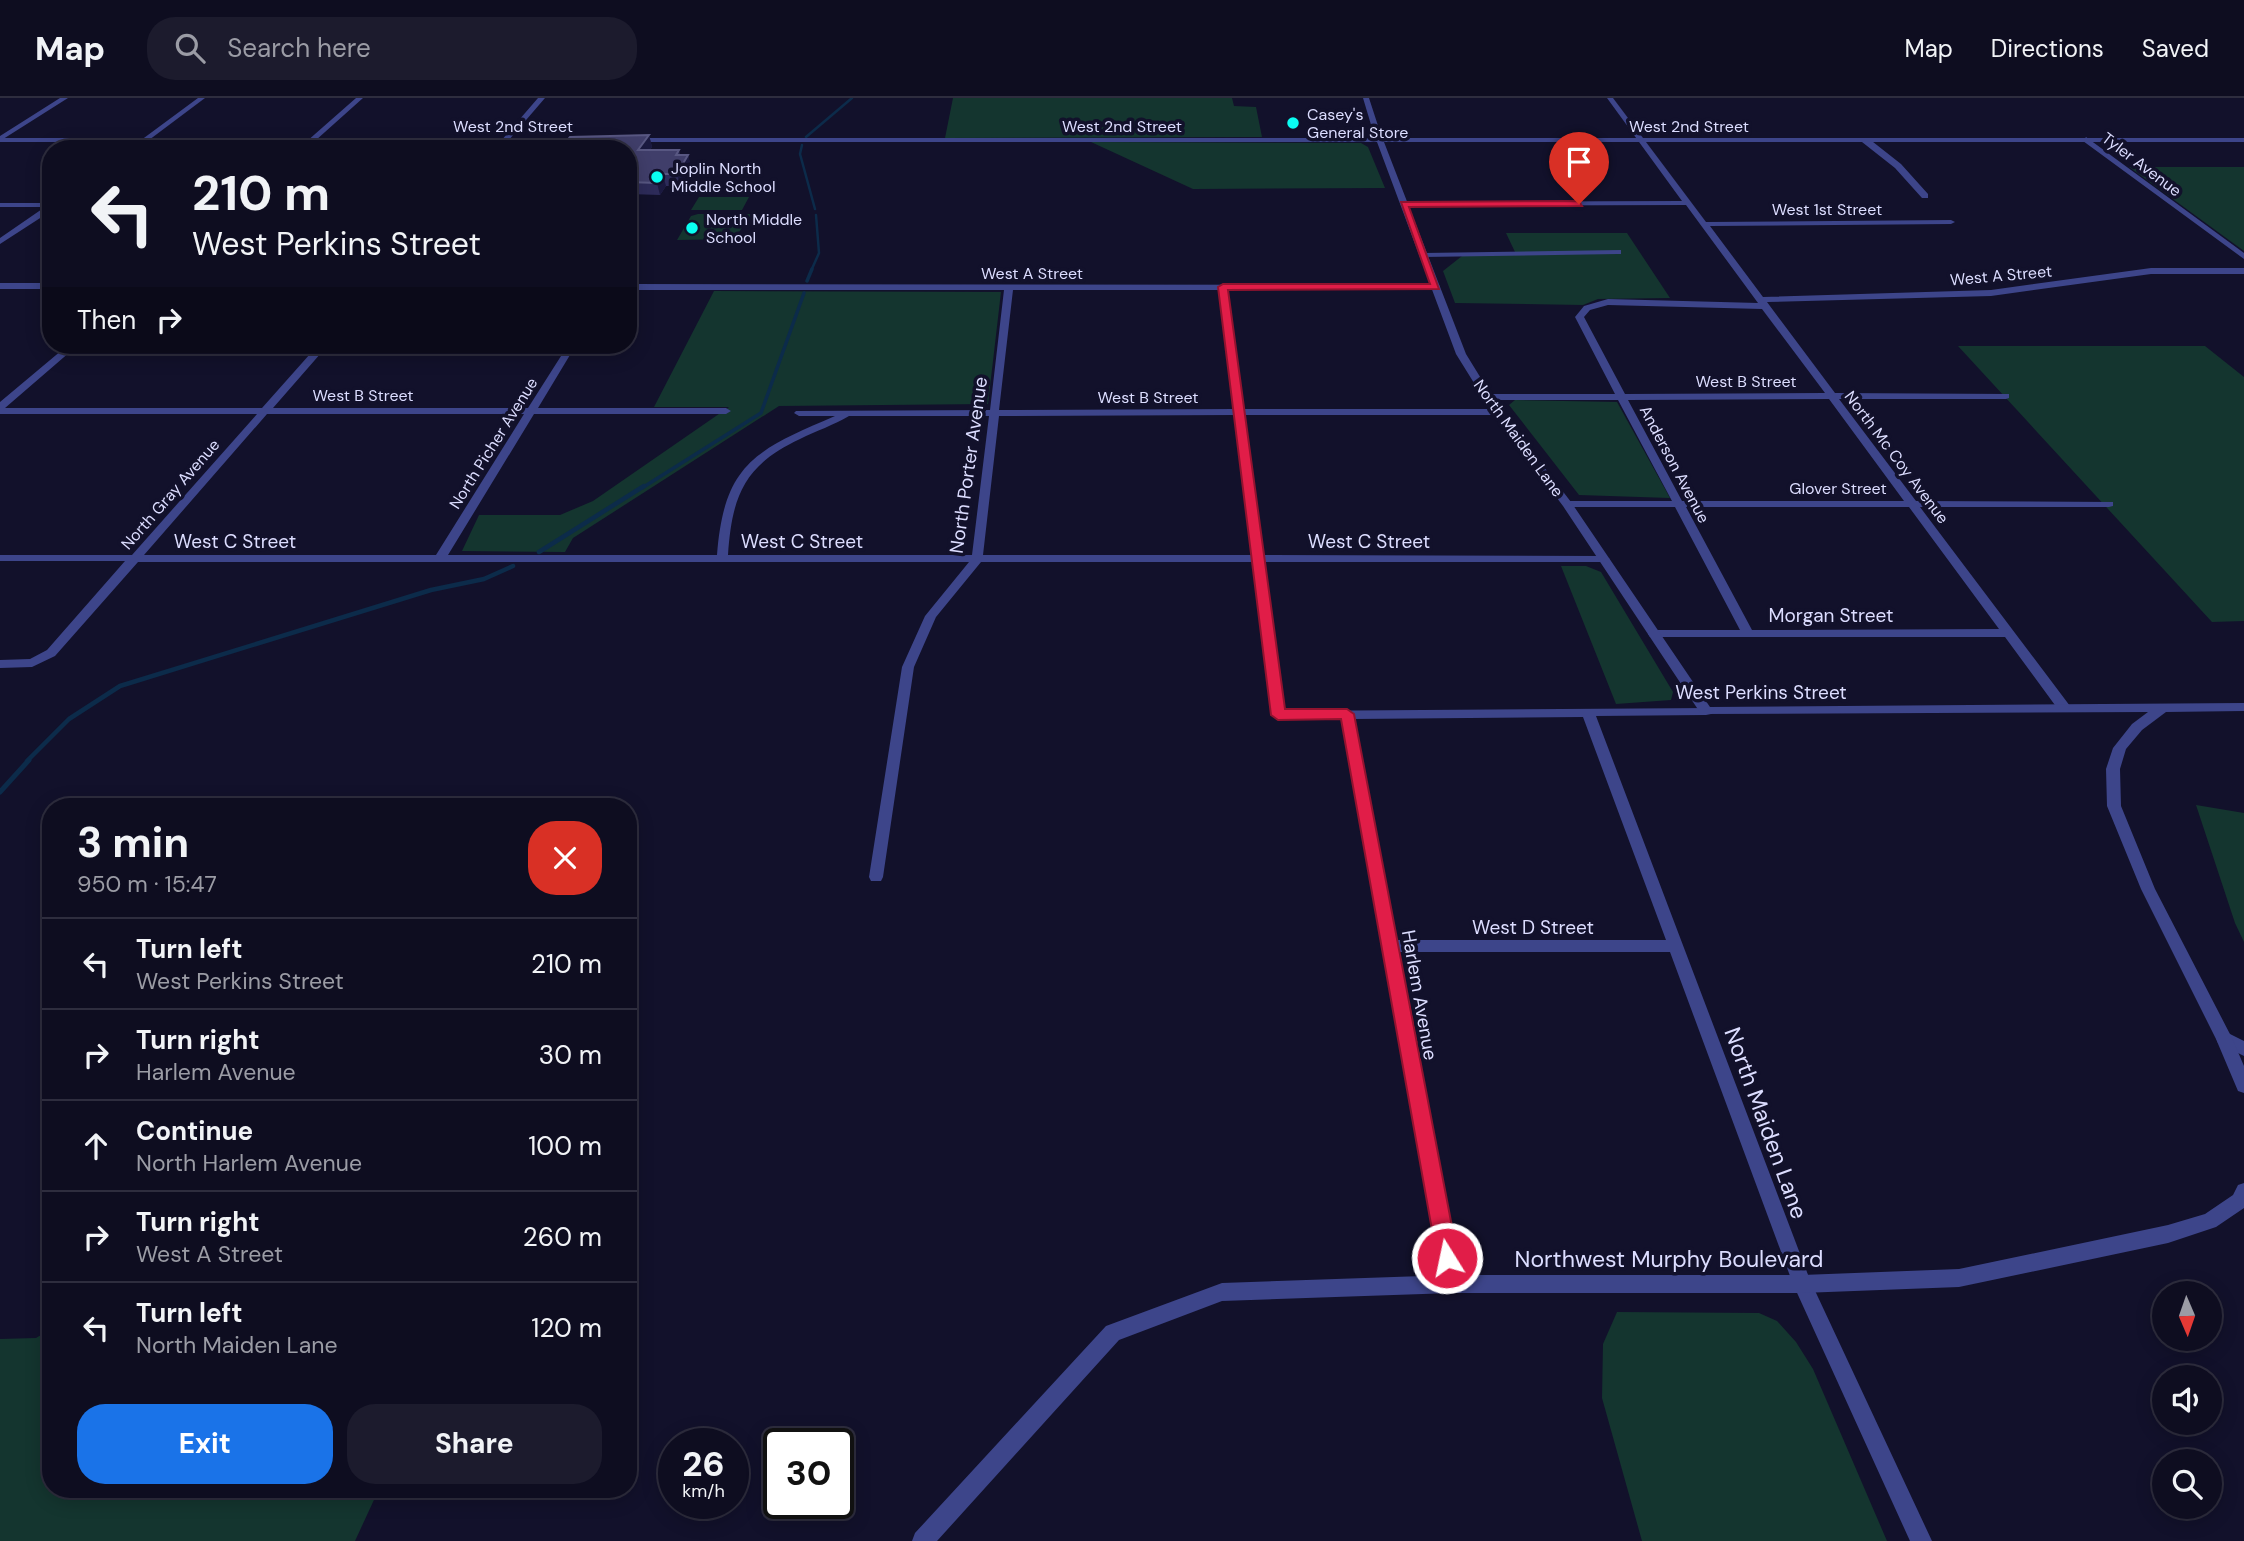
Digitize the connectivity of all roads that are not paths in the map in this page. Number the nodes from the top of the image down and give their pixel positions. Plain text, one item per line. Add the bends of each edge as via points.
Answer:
1 (65, 98) edge
2 (202, 98) edge
3 (360, 98) edge
4 (542, 98) edge
5 (1367, 98) edge
6 (1610, 98) edge
7 (0, 139) edge
8 (145, 139) junction
9 (505, 139) junction
10 (601, 139) edge
11 (615, 139) edge
12 (1379, 139) junction
13 (1641, 139) junction
14 (1865, 139) junction
15 (2086, 139) junction
16 (2244, 139) edge
17 (311, 140) junction
18 (1926, 196) dead end
19 (1689, 203) junction
20 (1404, 204) junction
21 (0, 205) edge
22 (42, 206) edge
23 (42, 212) edge
24 (1951, 222) dead end
25 (1704, 224) junction
26 (0, 242) edge
27 (1618, 252) dead end
28 (1423, 255) junction
29 (2244, 257) edge
30 (2244, 271) edge
31 (0, 286) edge
32 (42, 286) edge
33 (637, 287) edge
34 (1009, 287) junction
35 (1223, 287) junction
36 (1436, 287) junction
37 (1762, 303) junction
38 (1584, 310) joint
39 (63, 354) edge
40 (315, 354) edge
41 (566, 354) edge
42 (1832, 396) junction
43 (2006, 396) dead end
44 (1486, 397) junction
45 (1621, 397) junction
46 (0, 409) edge
47 (264, 411) junction
48 (531, 411) junction
49 (726, 411) dead end
50 (1497, 412) junction
51 (799, 413) dead end
52 (850, 413) junction
53 (993, 413) junction
54 (1238, 413) junction
55 (1567, 504) junction
56 (1678, 504) junction
57 (1913, 504) junction
58 (2109, 504) dead end
59 (0, 558) edge
60 (135, 558) junction
61 (440, 558) junction
62 (722, 559) junction
63 (977, 559) junction
64 (1256, 559) junction
65 (1604, 559) junction
66 (1654, 634) junction
67 (1748, 634) junction
68 (2008, 634) junction
69 (0, 664) edge
70 (2244, 707) edge
71 (2065, 709) junction
72 (2161, 709) junction
73 (1706, 711) junction
74 (1588, 712) junction
75 (1347, 714) junction
76 (876, 877) dead end
77 (1390, 946) junction
78 (1676, 946) junction
79 (2224, 1038) junction
80 (2244, 1049) edge
81 (2244, 1087) edge
82 (2244, 1191) edge
83 (1452, 1284) junction
84 (1802, 1284) junction
85 (923, 1541) edge
86 (1922, 1541) edge

1 - 7 street
2 - 8 street
3 - 17 street
4 - 9 street
5 - 12 street, North Maiden Lane
6 - 13 street, North Mc Coy Avenue
7 - 8 street, West 2nd Street
8 - 17 street, West 2nd Street
9 - 10 street, West 2nd Street
9 - 17 street, West 2nd Street
11 - 12 street, West 2nd Street
12 - 13 street, West 2nd Street
12 - 20 street, North Maiden Lane
13 - 14 street, West 2nd Street
13 - 19 street, North Mc Coy Avenue
14 - 15 street, West 2nd Street
14 - 18 street
15 - 16 street, West 2nd Street
15 - 29 street, Tyler Avenue
19 - 20 street
19 - 25 street, North Mc Coy Avenue
20 - 28 street, North Maiden Lane
21 - 22 street
23 - 26 street
24 - 25 street, West 1st Street
25 - 37 street, North Mc Coy Avenue
27 - 28 street
28 - 36 street, North Maiden Lane
30 - 37 street, West A Street via 2151,271 1991,293
31 - 32 street
33 - 34 street, West A Street
34 - 35 street, West A Street
34 - 53 street, North Porter Avenue
35 - 36 street, West A Street
35 - 54 street
36 - 44 street, North Maiden Lane via 1461,354
37 - 38 street, West A Street via 1614,302
37 - 42 street, North Mc Coy Avenue
38 - 45 street, Anderson Avenue via 1580,320
39 - 46 street
40 - 47 street, North Gray Avenue
41 - 48 street, North Picher Avenue
42 - 43 street, West B Street
42 - 45 street, West B Street
42 - 57 street, North Mc Coy Avenue
44 - 45 street, West B Street
44 - 50 street, North Maiden Lane
45 - 56 street, Anderson Avenue
46 - 47 street, West B Street
47 - 48 street, West B Street
47 - 60 street, North Gray Avenue
48 - 49 street, West B Street
48 - 61 street, North Picher Avenue
50 - 54 street, West B Street
50 - 55 street, North Maiden Lane
51 - 52 street, West B Street
52 - 53 street, West B Street
52 - 62 street via 755,460 730,498 723,521
53 - 54 street, West B Street
53 - 63 street, North Porter Avenue
54 - 64 street
55 - 56 street, Glover Street
55 - 65 street, North Maiden Lane
56 - 57 street, Glover Street
56 - 67 street, Anderson Avenue
57 - 58 street, Glover Street
57 - 68 street, North Mc Coy Avenue
59 - 60 street, West C Street
60 - 61 street, West C Street
60 - 69 street, North Gray Avenue via 51,653 38,661
61 - 62 street, West C Street
62 - 63 street, West C Street
63 - 64 street, West C Street
63 - 76 street, North Porter Avenue via 931,616 908,667
64 - 65 street, West C Street
64 - 75 street, West Perkins Street via 1278,715
65 - 66 street, North Maiden Lane
66 - 67 street, Morgan Street
66 - 73 street, North Maiden Lane
67 - 68 street, Morgan Street
68 - 71 street, North Mc Coy Avenue
70 - 72 street, West Perkins Street
71 - 72 street, West Perkins Street
71 - 73 street, West Perkins Street
72 - 79 street via 2120,748 2113,769 2114,806 2148,889
73 - 74 street, West Perkins Street
74 - 75 street, West Perkins Street
74 - 78 street, North Maiden Lane
75 - 77 street, Harlem Avenue
77 - 78 street, West D Street
77 - 83 street, Harlem Avenue
78 - 84 street, North Maiden Lane
79 - 80 street
79 - 81 street
82 - 84 street, Northwest Murphy Boulevard via 2239,1201 2210,1221 2156,1237 1959,1278
83 - 84 street, Northwest Murphy Boulevard
83 - 85 street, Northwest Murphy Boulevard via 1222,1292 1114,1333
84 - 86 street, North Maiden Lane

